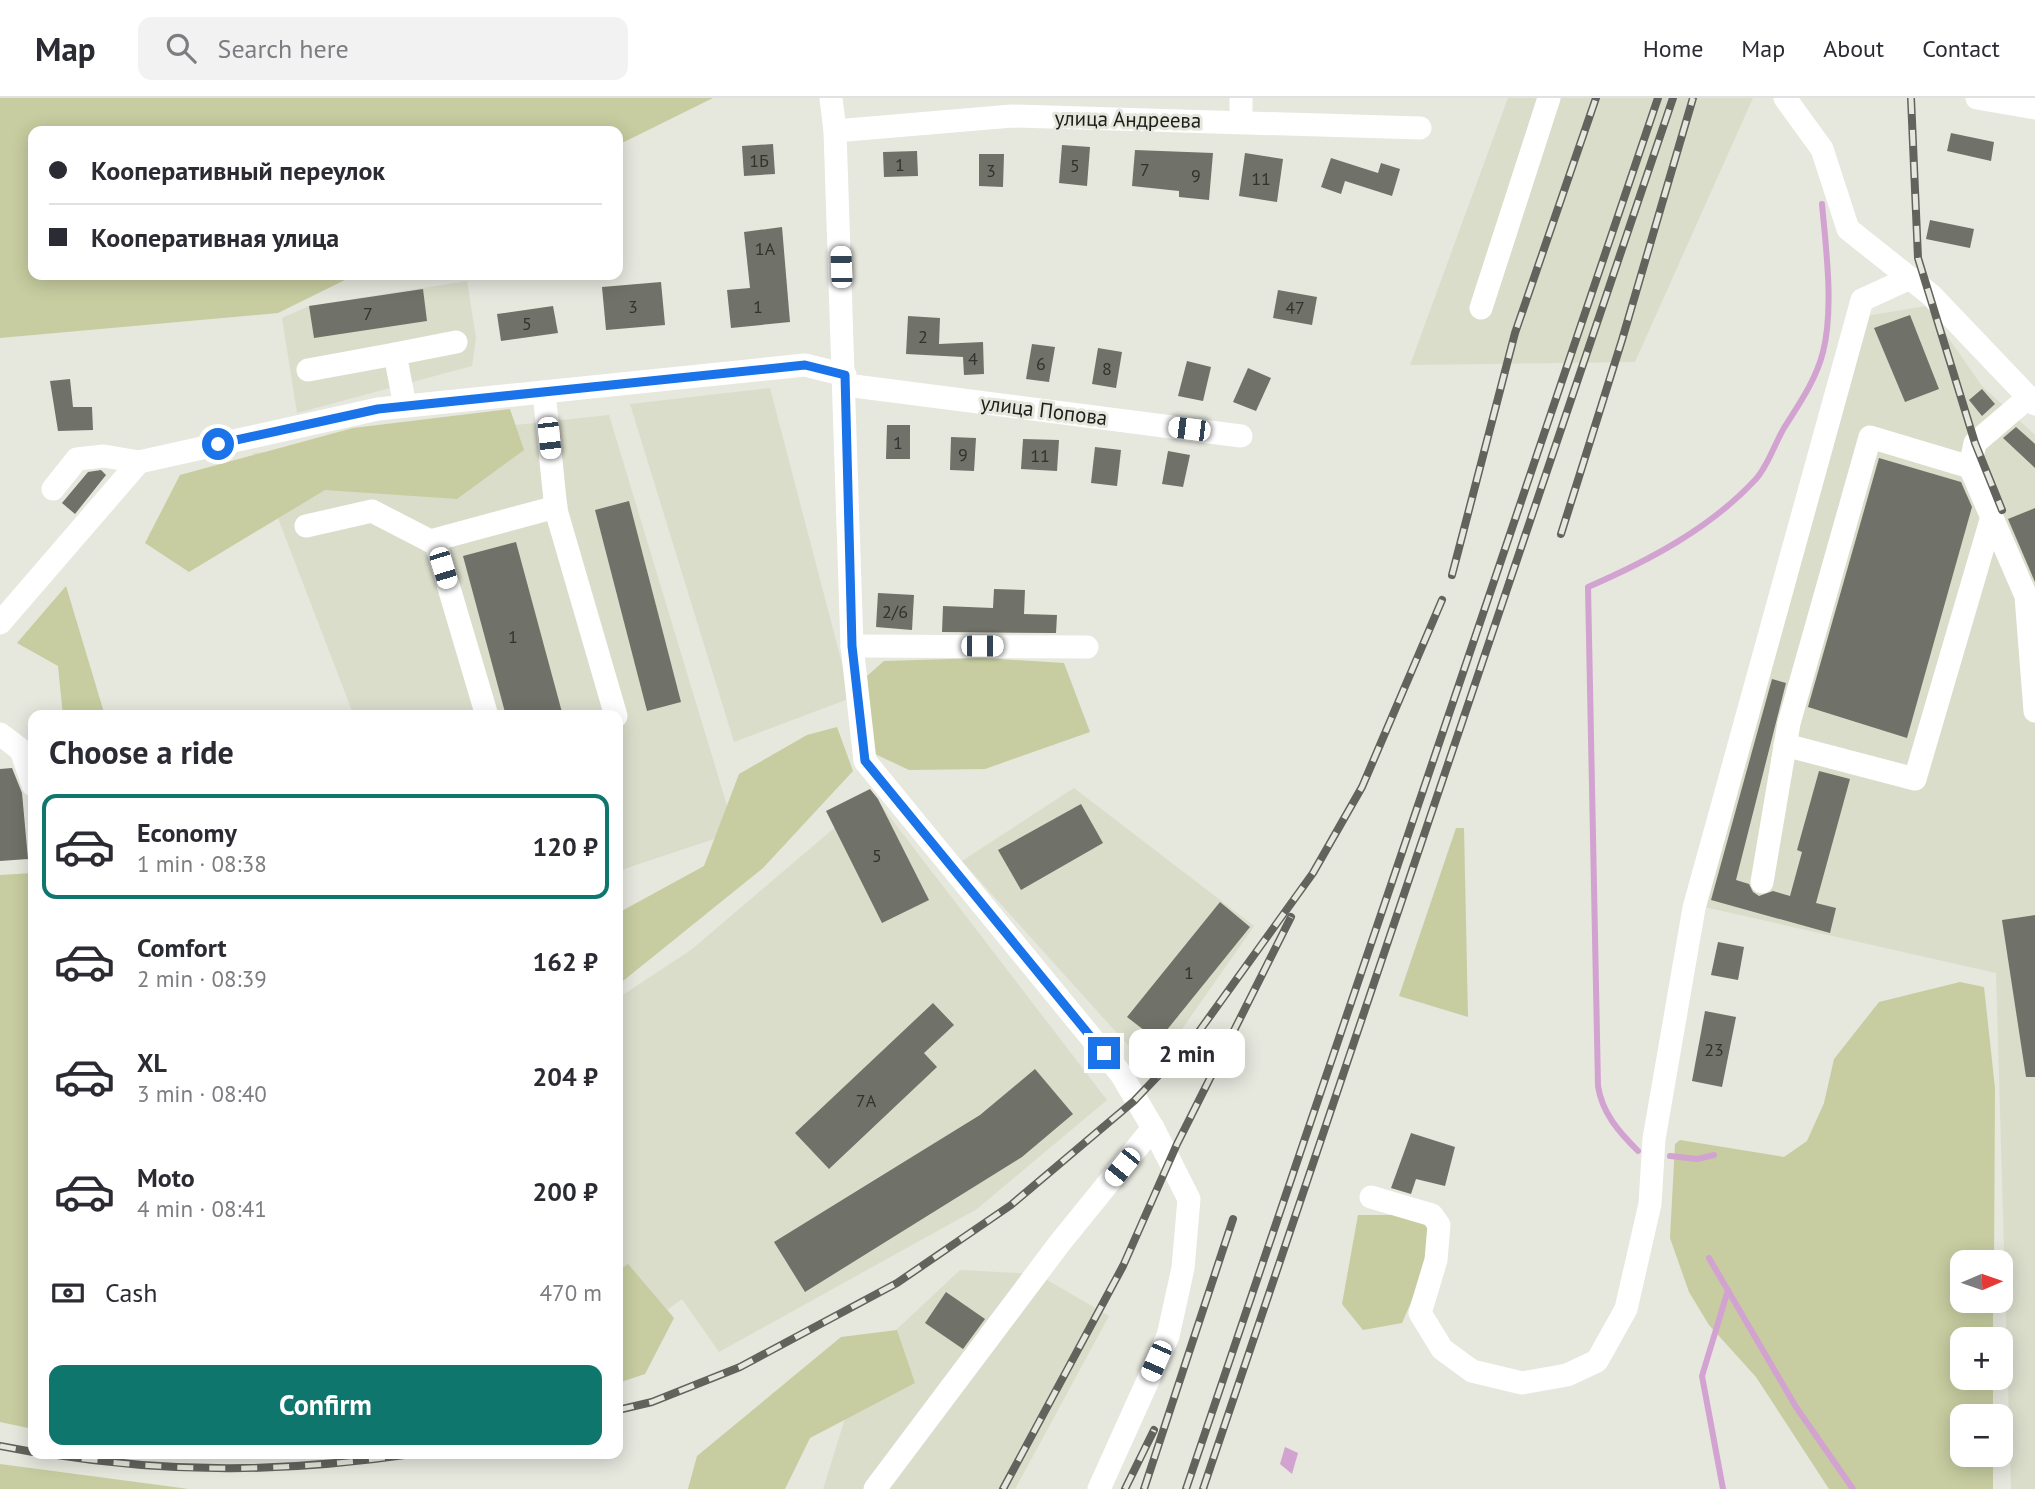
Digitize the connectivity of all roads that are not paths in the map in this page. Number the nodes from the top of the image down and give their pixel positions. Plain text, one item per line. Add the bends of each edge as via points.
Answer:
1 (831, 98) edge
2 (1241, 98) edge
3 (1549, 98) edge
4 (1785, 98) edge
5 (1978, 98) edge
6 (1012, 107) edge
7 (2035, 108) edge
8 (1241, 121) junction
9 (1420, 128) dead end
10 (835, 131) junction
11 (1910, 278) junction
12 (1481, 308) dead end
13 (456, 342) dead end
14 (395, 354) junction
15 (309, 370) dead end
16 (845, 380) junction
17 (544, 392) junction
18 (2032, 400) edge
19 (405, 406) junction
20 (1241, 436) dead end
21 (139, 462) junction
22 (1970, 467) junction
23 (53, 489) dead end
24 (556, 507) junction
25 (1991, 520) junction
26 (306, 526) dead end
27 (430, 541) junction
28 (0, 623) edge
29 (852, 646) junction
30 (1087, 647) dead end
31 (485, 710) edge
32 (614, 710) edge
33 (2035, 711) edge
34 (0, 734) edge
35 (1786, 745) junction
36 (28, 770) edge
37 (1762, 882) dead end
38 (1153, 1128) junction
39 (1371, 1197) dead end
40 (875, 1489) edge
41 (1099, 1489) edge

1 - 10 street
2 - 8 street
3 - 12 street
4 - 11 street via 1822,149 1848,229
5 - 7 street
6 - 8 street, улица Андреева
6 - 10 street, улица Андреева
8 - 9 street, улица Андреева
10 - 16 street
11 - 18 street
11 - 39 street via 1862,300 1694,908 1654,1139 1650,1204 1626,1309 1597,1361 1567,1375 1522,1383 1472,1371 1442,1349 1420,1313 1436,1259 1439,1225 1432,1215
13 - 14 street
14 - 15 street
14 - 19 street
16 - 17 street, улица Попова via 805,365
16 - 20 street, улица Попова
16 - 29 street
17 - 19 street, улица Попова
17 - 24 street
18 - 22 street via 1975,443
19 - 21 street, улица Попова
21 - 23 street via 104,456 77,459
21 - 28 street
22 - 25 street
22 - 35 street via 1870,437
24 - 27 street
24 - 32 street
25 - 33 street via 2025,596
25 - 35 street via 1915,779
26 - 27 street via 372,511
27 - 31 street via 436,544
29 - 30 street
29 - 38 street via 865,761 1121,1074
34 - 36 street via 21,750
35 - 37 street
38 - 40 street via 1059,1244
38 - 41 street via 1189,1199 1183,1268 1168,1336

